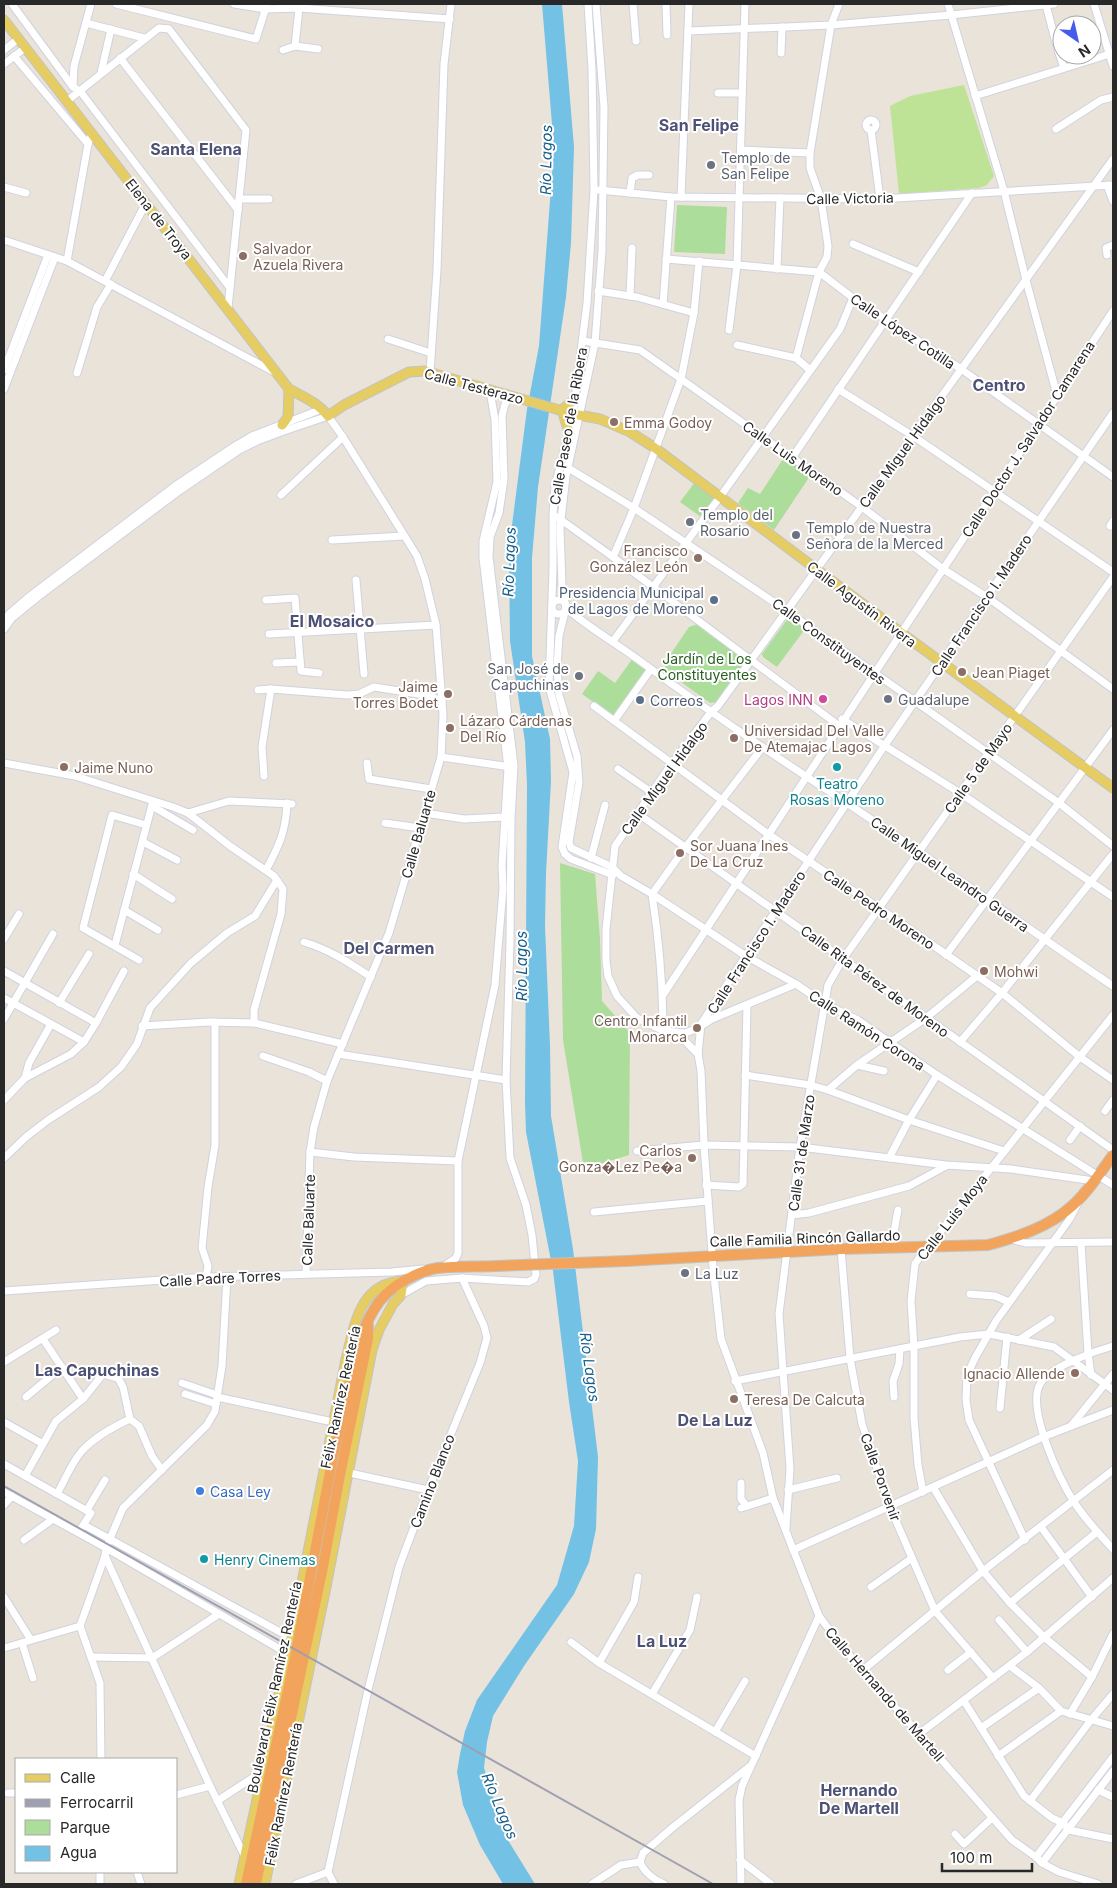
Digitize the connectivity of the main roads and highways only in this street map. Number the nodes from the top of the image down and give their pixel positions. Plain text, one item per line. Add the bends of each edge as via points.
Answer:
1 (4, 20) edge
2 (290, 389) junction
3 (575, 399) road end
4 (561, 410) junction
5 (325, 413) joint
6 (576, 414) joint
7 (282, 425) road end
8 (569, 432) road end
9 (1113, 788) edge
10 (1113, 1155) edge
11 (438, 1268) joint
12 (403, 1281) junction
13 (390, 1285) junction
14 (368, 1319) junction
15 (359, 1380) junction
16 (364, 1393) junction
17 (336, 1469) junction
18 (322, 1572) junction
19 (326, 1587) junction
20 (299, 1658) junction
21 (294, 1705) junction
22 (298, 1717) junction
23 (248, 1860) junction
24 (240, 1884) edge
25 (246, 1884) edge
26 (256, 1884) edge
27 (265, 1884) edge

1 - 2 main road, Elena de Troya
2 - 5 main road, Elena de Troya
2 - 7 main road via 288,417
3 - 4 main road
4 - 5 main road, Calle Testerazo via 425,371 409,372
4 - 6 main road, Calle Testerazo
4 - 8 main road
6 - 9 main road, Calle Agustín Rivera via 600,419 655,448
10 - 11 highway, Calle Familia Rincón Gallardo, bridge via 1071,1207 1031,1231 988,1245
11 - 12 highway, Boulevard Félix Ramírez Rentería
12 - 13 highway, Boulevard Félix Ramírez Rentería
12 - 16 main road, Félix Ramírez Rentería via 401,1295 379,1330 372,1350
13 - 14 highway, Boulevard Félix Ramírez Rentería
13 - 17 main road, Félix Ramírez Rentería via 378,1288 358,1315 333,1422
14 - 15 highway, Boulevard Félix Ramírez Rentería via 368,1339
14 - 17 highway, Boulevard Félix Ramírez Rentería via 359,1341
15 - 16 highway
15 - 17 highway, Boulevard Félix Ramírez Rentería
16 - 17 main road, Félix Ramírez Rentería
17 - 18 highway, Boulevard Félix Ramírez Rentería
17 - 19 main road, Félix Ramírez Rentería
17 - 20 highway, Boulevard Félix Ramírez Rentería
17 - 20 main road, Félix Ramírez Rentería via 291,1638
18 - 19 highway
18 - 20 highway, Boulevard Félix Ramírez Rentería
19 - 20 main road, Félix Ramírez Rentería
20 - 21 highway, Boulevard Félix Ramírez Rentería
20 - 22 main road, Félix Ramírez Rentería
20 - 23 highway, Boulevard Félix Ramírez Rentería
20 - 23 main road, Félix Ramírez Rentería via 263,1771
21 - 22 highway
21 - 26 highway, Boulevard Félix Ramírez Rentería
22 - 27 main road, Félix Ramírez Rentería
23 - 24 main road, Félix Ramírez Rentería
23 - 25 highway, Boulevard Félix Ramírez Rentería

